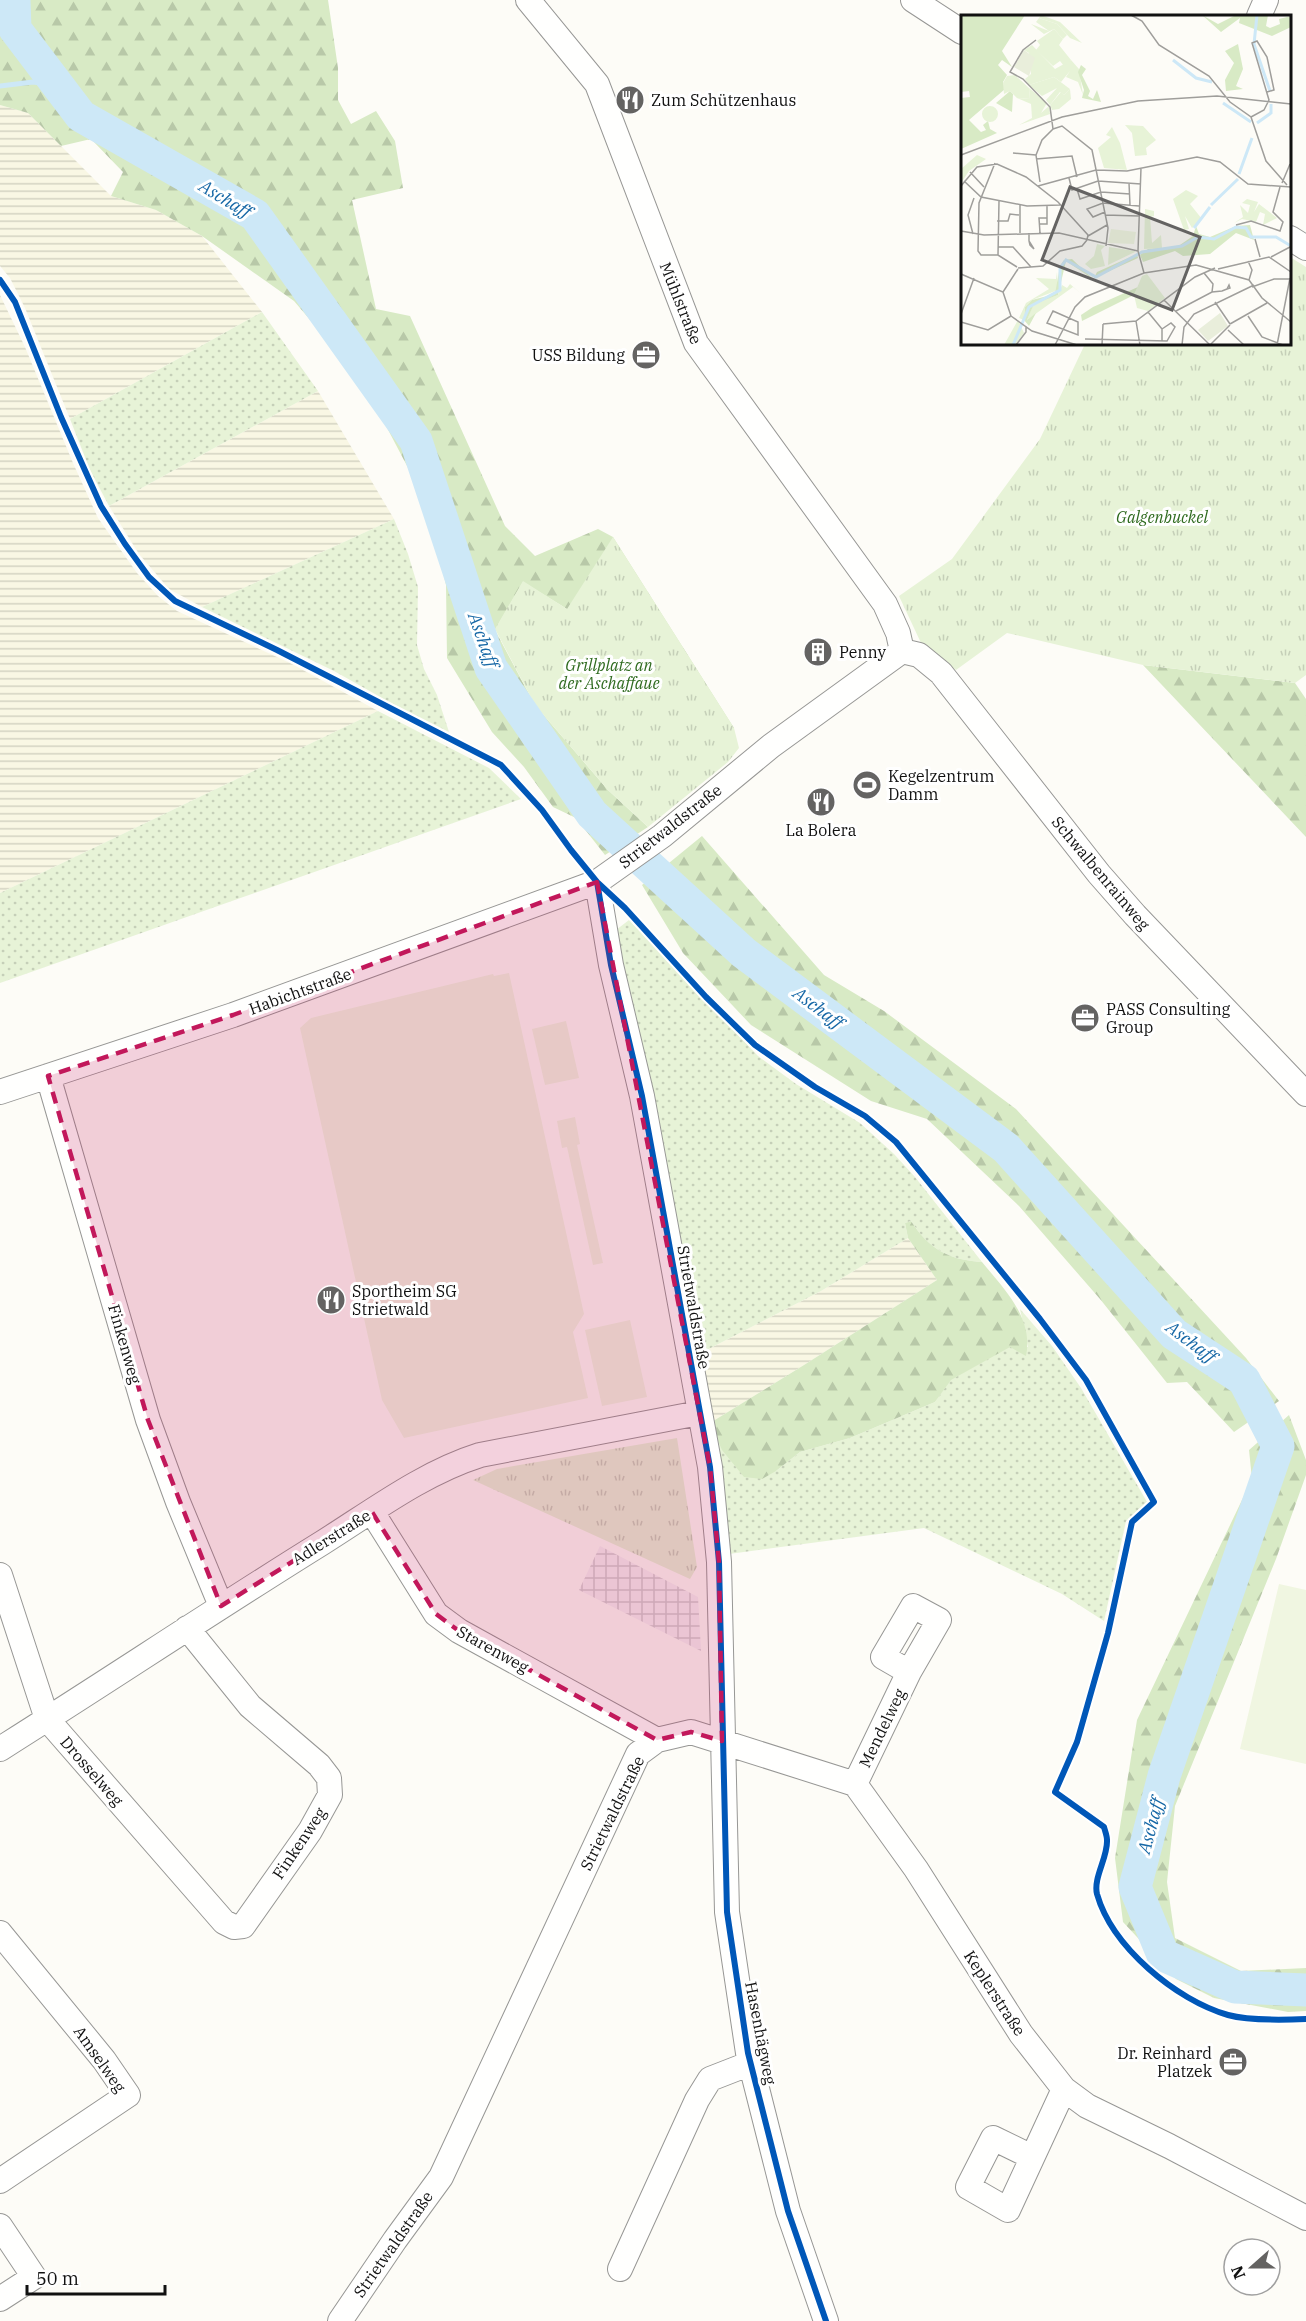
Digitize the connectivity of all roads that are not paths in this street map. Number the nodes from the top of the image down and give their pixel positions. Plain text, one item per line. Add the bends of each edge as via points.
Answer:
1 (528, 0) edge
2 (913, 0) edge
3 (1266, 0) edge
4 (1259, 15) edge
5 (961, 31) edge
6 (1291, 239) edge
7 (1306, 248) edge
8 (902, 651) junction
9 (597, 882) junction
10 (48, 1076) junction
11 (0, 1092) edge
12 (1306, 1094) edge
13 (699, 1413) junction
14 (372, 1512) junction
15 (0, 1575) edge
16 (221, 1606) junction
17 (188, 1628) junction
18 (909, 1672) dead end
19 (47, 1719) junction
20 (657, 1740) junction
21 (722, 1741) junction
22 (0, 1749) edge
23 (855, 1784) junction
24 (243, 1926) joint
25 (0, 1933) edge
26 (750, 2063) junction
27 (1064, 2089) junction
28 (1032, 2157) dead end
29 (0, 2181) edge
30 (1306, 2218) edge
31 (0, 2226) edge
32 (620, 2269) dead end
33 (0, 2299) edge
34 (340, 2321) edge
35 (825, 2321) edge

1 - 8 street, Mühlstraße via 597,84 696,343 885,604
2 - 5 street
3 - 4 street
6 - 7 street
8 - 9 street, Strietwaldstraße via 771,746 662,836
8 - 12 street, Schwalbenrainweg via 919,655 941,673 1099,874
9 - 10 street, Habichtstraße via 233,1015
9 - 13 street, Strietwaldstraße via 611,965 642,1096
10 - 11 street, Habichtstraße
10 - 16 street, Finkenweg via 148,1420
13 - 14 street, Adlerstraße via 453,1463
13 - 21 street, Strietwaldstraße via 710,1467 719,1562
14 - 16 street, Adlerstraße
14 - 20 street, Starenweg via 436,1614 459,1631
15 - 19 street, Drosselweg
16 - 17 street, Adlerstraße
17 - 19 street, Adlerstraße
17 - 24 street, Finkenweg via 250,1706 320,1765 329,1778 330,1795 310,1831
18 - 23 street, Mendelweg
19 - 22 street, Adlerstraße
19 - 24 street, Drosselweg via 224,1922 234,1928
20 - 21 street, Strietwaldstraße via 691,1732
20 - 34 street, Strietwaldstraße via 638,1754 441,2177
21 - 23 street
21 - 26 street, Hasenhägweg via 727,1912
23 - 27 street, Keplerstraße via 916,1869 1021,2034
25 - 29 street, Amselweg via 128,2095
26 - 32 street, Hasenhägweg via 710,2079
26 - 35 street, Hasenhägweg via 788,2211
27 - 28 street
27 - 30 street, Keplerstraße via 1087,2106
31 - 33 street via 34,2277

